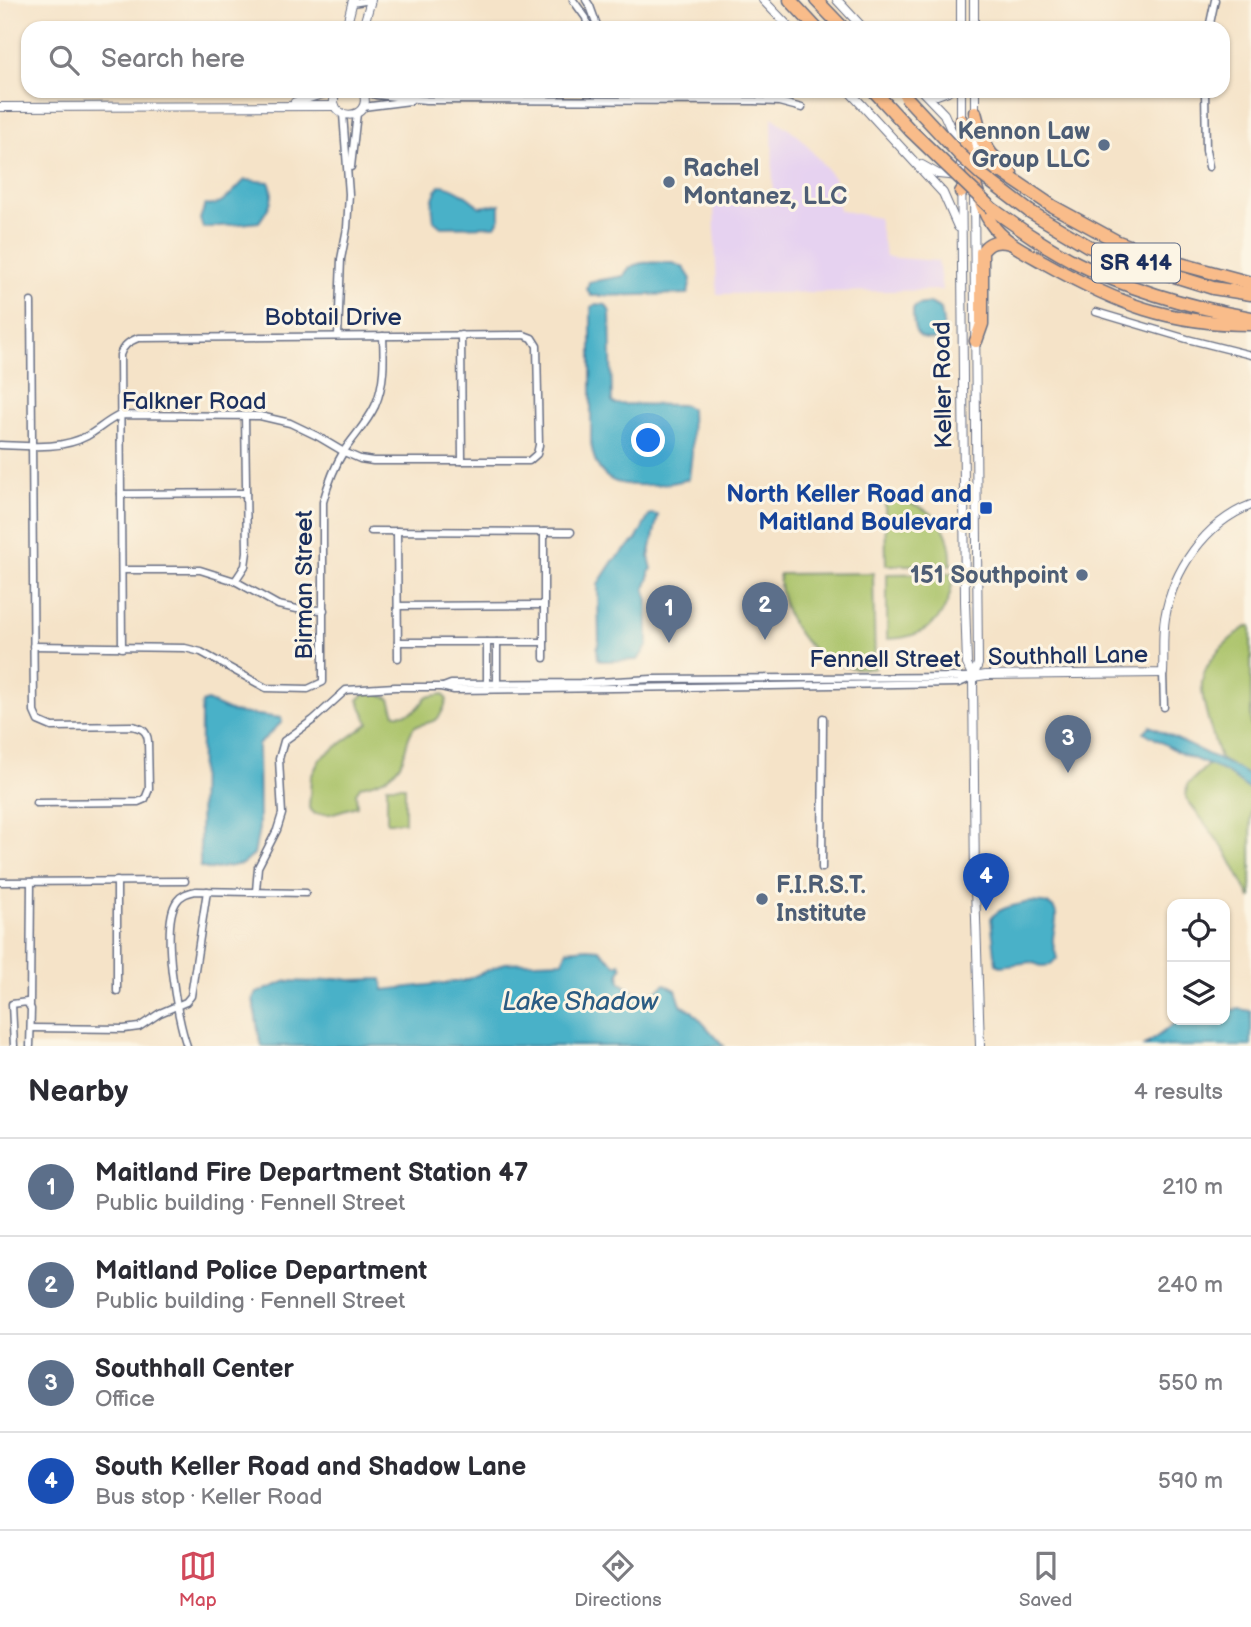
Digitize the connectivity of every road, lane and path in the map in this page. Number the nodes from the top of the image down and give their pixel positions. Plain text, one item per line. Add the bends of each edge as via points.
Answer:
1 (371, 0) edge
2 (573, 0) edge
3 (586, 0) edge
4 (763, 0) edge
5 (790, 0) edge
6 (818, 0) edge
7 (837, 0) edge
8 (961, 0) edge
9 (974, 0) edge
10 (1215, 0) edge
11 (352, 2) edge
12 (348, 21) edge
13 (365, 21) edge
14 (587, 21) edge
15 (595, 21) edge
16 (783, 21) edge
17 (810, 21) edge
18 (836, 21) edge
19 (856, 21) edge
20 (961, 21) edge
21 (974, 21) edge
22 (1210, 21) edge
23 (308, 98) edge
24 (334, 98) edge
25 (364, 98) edge
26 (406, 98) edge
27 (591, 98) edge
28 (856, 98) edge
29 (880, 98) edge
30 (908, 98) edge
31 (929, 98) edge
32 (961, 98) edge
33 (975, 98) edge
34 (1205, 98) edge
35 (426, 100) junction
36 (591, 101) junction
37 (601, 101) joint
38 (282, 105) junction
39 (335, 106) junction
40 (0, 107) edge
41 (802, 108) dead end
42 (360, 110) junction
43 (975, 113) junction
44 (343, 114) junction
45 (961, 120) junction
46 (905, 151) junction
47 (961, 152) junction
48 (1209, 167) dead end
49 (970, 176) junction
50 (349, 180) junction
51 (1021, 184) junction
52 (961, 234) junction
53 (1012, 243) junction
54 (1251, 283) edge
55 (1251, 294) edge
56 (31, 302) dead end
57 (1096, 312) dead end
58 (1251, 318) edge
59 (1251, 324) edge
60 (461, 335) junction
61 (338, 336) junction
62 (383, 336) junction
63 (976, 341) junction
64 (962, 353) junction
65 (1251, 355) edge
66 (976, 358) junction
67 (962, 363) junction
68 (120, 415) junction
69 (246, 416) junction
70 (0, 445) edge
71 (32, 446) junction
72 (344, 452) junction
73 (462, 461) junction
74 (963, 488) junction
75 (976, 488) junction
76 (246, 493) junction
77 (121, 494) junction
78 (1251, 505) edge
79 (371, 531) dead end
80 (397, 531) junction
81 (544, 532) junction
82 (571, 532) dead end
83 (122, 570) junction
84 (235, 581) junction
85 (544, 605) junction
86 (398, 607) junction
87 (324, 610) junction
88 (398, 642) junction
89 (487, 642) junction
90 (497, 642) junction
91 (544, 642) junction
92 (33, 646) junction
93 (122, 648) junction
94 (544, 657) dead end
95 (398, 658) dead end
96 (487, 660) junction
97 (497, 660) junction
98 (1163, 673) junction
99 (972, 677) junction
100 (487, 687) junction
101 (497, 687) junction
102 (1164, 707) dead end
103 (823, 718) dead end
104 (36, 803) dead end
105 (822, 868) dead end
106 (117, 881) junction
107 (185, 881) dead end
108 (0, 882) edge
109 (31, 882) junction
110 (207, 891) junction
111 (256, 891) junction
112 (306, 893) dead end
113 (117, 990) dead end
114 (30, 1005) junction
115 (176, 1006) junction
116 (31, 1028) junction
117 (14, 1046) edge
118 (30, 1046) edge
119 (187, 1046) edge
120 (980, 1046) edge

1 - 11 street
1 - 13 street
2 - 14 street
3 - 15 street
4 - 16 street
5 - 17 highway
6 - 18 highway
7 - 19 street
8 - 20 street
9 - 21 street
10 - 22 street
11 - 12 street
23 - 38 street
24 - 39 street
25 - 42 street
26 - 35 street
27 - 36 street
28 - 46 street
29 - 58 highway, SR 414, bridge via 991,208 1036,239 1122,284 1171,301
30 - 55 highway, SR 414, bridge via 983,176 1087,246 1201,284
31 - 47 street via 944,114
32 - 45 street, Keller Road
33 - 43 street, Keller Road
34 - 48 street
35 - 36 street
35 - 42 street
36 - 37 street
37 - 41 street via 754,101
38 - 39 street
38 - 40 street
39 - 44 street
42 - 44 street
42 - 50 street
43 - 49 street, Keller Road
43 - 51 highway via 982,142
44 - 50 street
45 - 47 street, Keller Road
45 - 49 highway
46 - 49 street via 938,174
46 - 52 street via 943,192
47 - 49 street, Keller Road
49 - 51 highway via 994,170
49 - 52 street, Keller Road
49 - 53 highway via 992,224
49 - 63 street, Keller Road
50 - 61 street
51 - 54 highway via 1118,242
52 - 64 street, Keller Road
53 - 59 highway via 1114,299 1159,315
53 - 63 highway via 997,241 982,252 982,324
56 - 71 street
57 - 65 street
60 - 62 street, Bobtail Drive
60 - 73 street
60 - 73 street, Bobtail Drive via 532,338 537,346 538,380 537,454 529,461
61 - 62 street, Bobtail Drive
61 - 68 street, Bobtail Drive via 138,338 123,347 120,355
62 - 72 street, Birman Street via 384,371 376,405
63 - 66 street, Keller Road
64 - 66 street
64 - 67 street, Keller Road
66 - 67 street
66 - 75 street, Keller Road
67 - 74 street, Keller Road
68 - 69 street, Falkner Road
68 - 71 street, Falkner Road via 71,442
68 - 77 street, Bobtail Drive
69 - 72 street, Falkner Road via 290,423
69 - 76 street
70 - 71 street, Falkner Road
71 - 92 street
72 - 73 street, Bobtail Drive via 373,461
72 - 87 street, Birman Street via 323,502
74 - 75 street
74 - 99 street, Keller Road via 967,664
75 - 99 street, Keller Road via 978,664
76 - 77 street
76 - 84 street via 247,552 245,566
77 - 83 street, Bobtail Drive
78 - 98 street, Southhall Lane via 1222,521 1185,563 1165,617
79 - 80 street
80 - 81 street
80 - 86 street
81 - 82 street
81 - 85 street
83 - 84 street via 200,570
83 - 93 street, Bobtail Drive
84 - 87 street via 278,605
85 - 86 street
85 - 91 street
86 - 88 street
87 - 93 street, Birman Street via 323,682 308,689 266,688 185,648
88 - 89 street
88 - 95 street
89 - 90 street
89 - 96 street
90 - 91 street
90 - 97 street
91 - 94 street
92 - 93 street
92 - 104 street via 38,721 52,727 142,729 148,741 149,789 138,802
96 - 97 street
96 - 100 street
97 - 101 street
98 - 99 street, Southhall Lane
98 - 102 street, Southhall Lane
99 - 101 street, Fennell Street
99 - 120 street, Keller Road
100 - 101 street, Fennell Street
100 - 111 street, Fennell Street via 346,690 284,741 279,759 282,814 258,867
103 - 105 street
106 - 107 street
106 - 109 street
106 - 113 street
108 - 109 street
109 - 114 street
110 - 111 street
110 - 115 street via 191,996
110 - 115 street via 184,894 171,916
111 - 112 street
114 - 116 street
114 - 117 street via 12,1004
115 - 116 street via 138,1027
115 - 119 street
116 - 118 street

